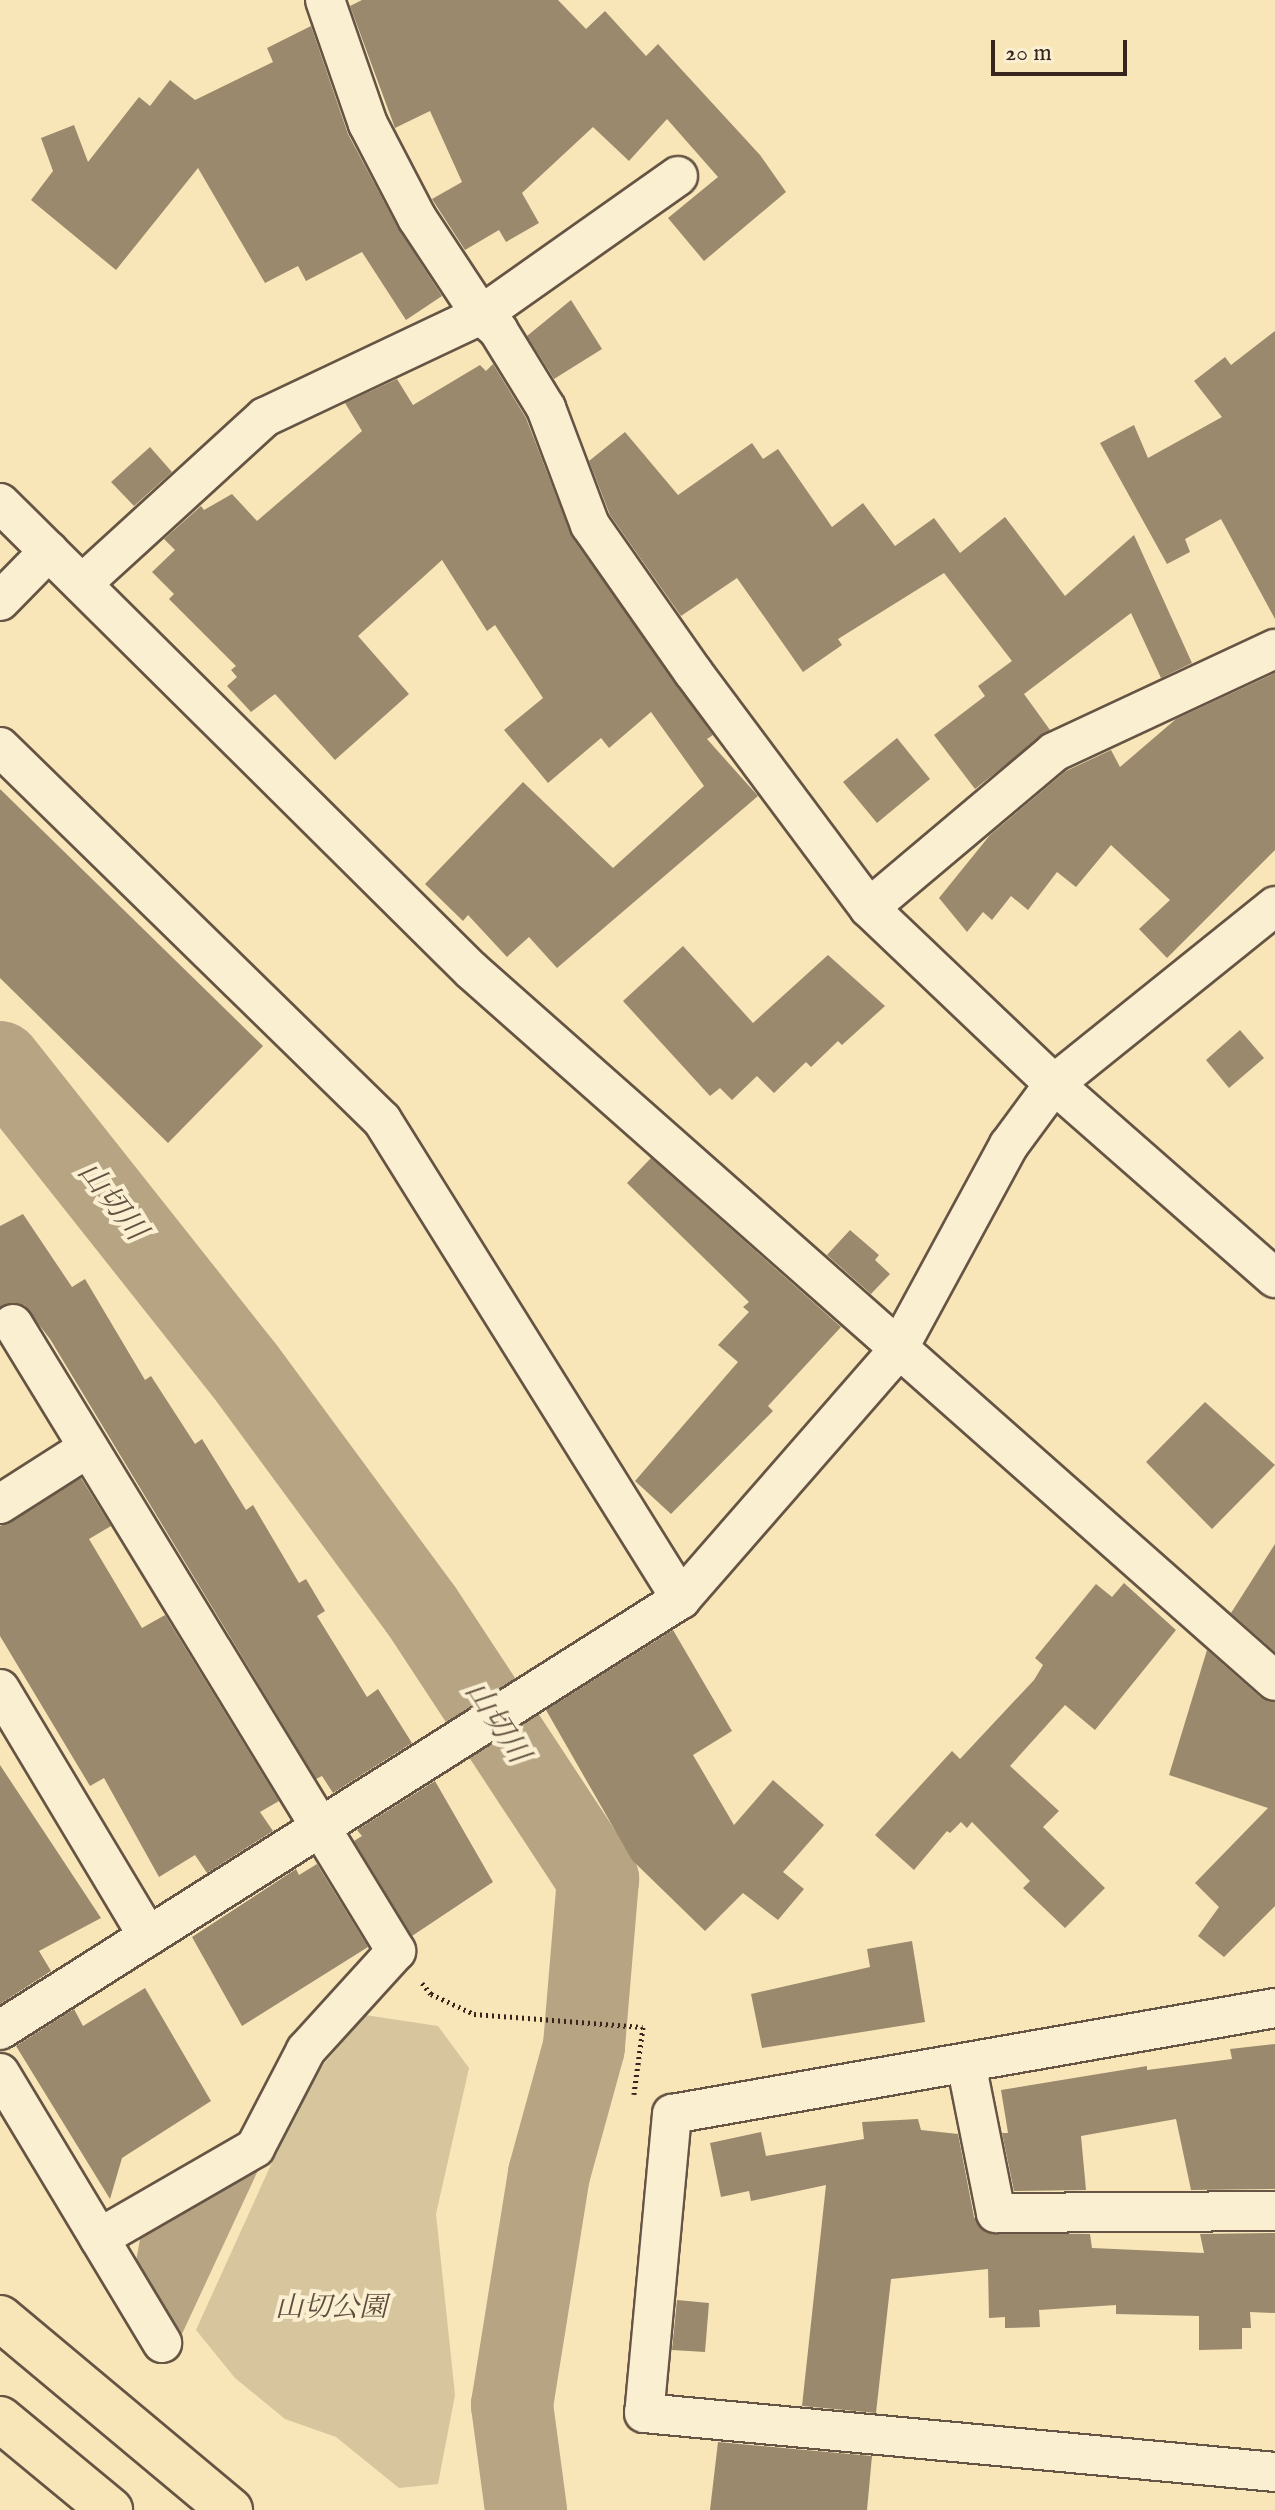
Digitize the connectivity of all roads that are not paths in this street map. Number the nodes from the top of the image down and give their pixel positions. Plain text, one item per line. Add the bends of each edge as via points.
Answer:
1 (325, 0) edge
2 (678, 176) dead end
3 (481, 315) junction
4 (0, 503) edge
5 (49, 551) junction
6 (82, 584) junction
7 (0, 601) edge
8 (1275, 649) edge
9 (0, 747) edge
10 (1275, 906) edge
11 (869, 908) junction
12 (1054, 1084) junction
13 (1275, 1278) edge
14 (13, 1324) dead end
15 (897, 1351) junction
16 (88, 1448) junction
17 (0, 1504) edge
18 (681, 1599) junction
19 (1275, 1681) edge
20 (0, 1689) edge
21 (320, 1827) junction
22 (148, 1936) junction
23 (1275, 2008) edge
24 (0, 2030) edge
25 (966, 2063) junction
26 (0, 2073) edge
27 (1275, 2211) edge
28 (99, 2238) junction
29 (0, 2318) edge
30 (162, 2343) dead end
31 (0, 2419) edge
32 (1275, 2472) edge
33 (110, 2510) edge
34 (230, 2510) edge

1 - 3 street via 368,124 417,218
2 - 3 street
3 - 6 street via 265,417
3 - 11 street via 498,330 546,408 590,525
4 - 5 street
5 - 6 street
5 - 7 street
6 - 15 street via 471,970
8 - 11 street via 1054,752
9 - 18 street via 382,1120
10 - 12 street
11 - 12 street
12 - 13 street
12 - 15 street via 1009,1145
14 - 16 street
15 - 18 street
15 - 19 street
16 - 17 street
16 - 21 street
18 - 21 street
20 - 22 street
21 - 22 street
21 - 28 street via 396,1951 306,2050 255,2148
22 - 24 street
23 - 25 street
25 - 27 street via 996,2213
25 - 32 street via 672,2114 644,2413
26 - 28 street
28 - 30 street
29 - 34 highway
31 - 33 highway

